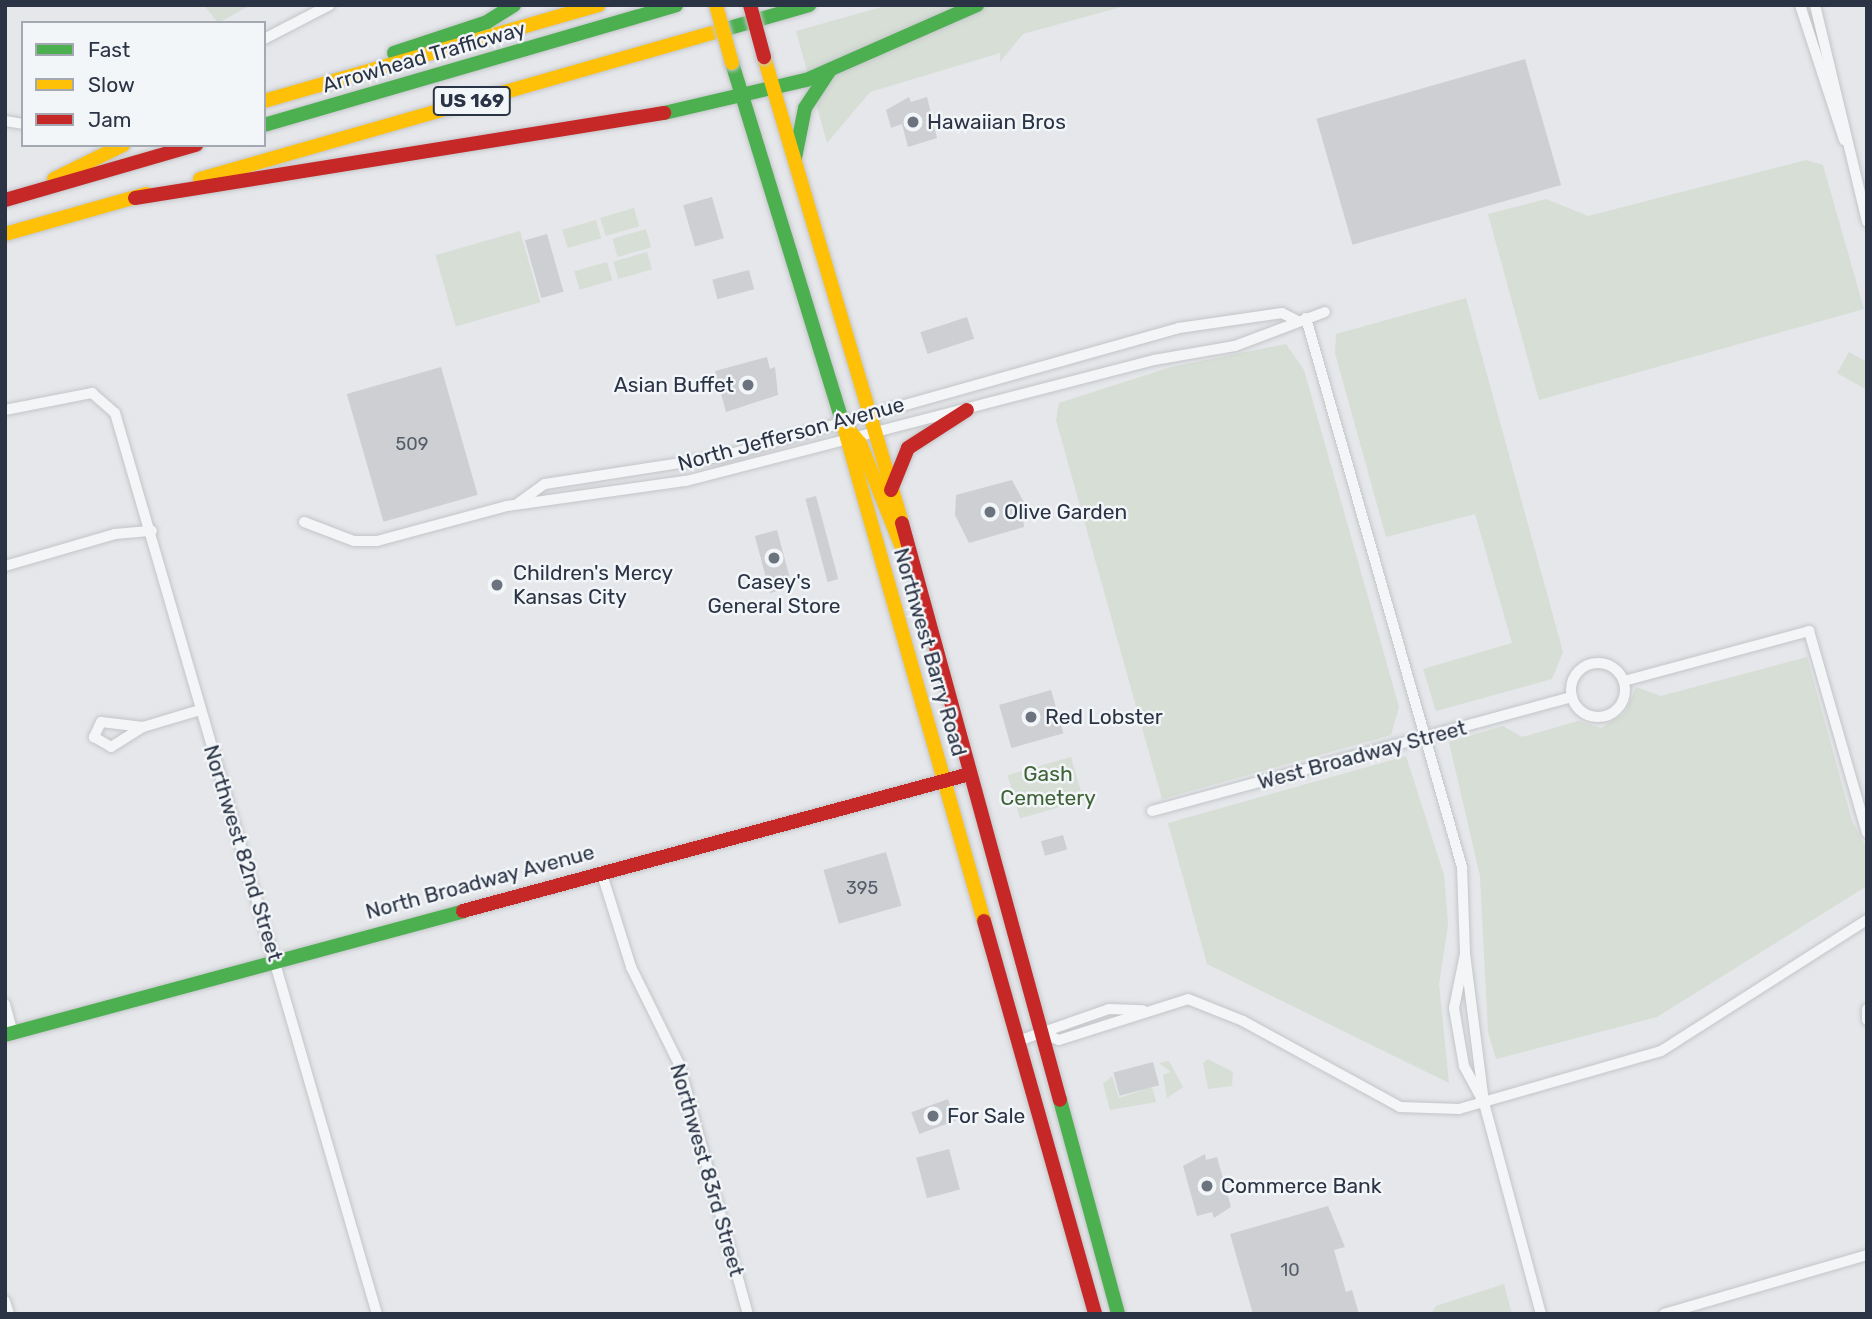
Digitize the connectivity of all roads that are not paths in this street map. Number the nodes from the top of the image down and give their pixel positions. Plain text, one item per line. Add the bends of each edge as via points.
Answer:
1 (330, 5) edge
2 (514, 5) edge
3 (598, 5) edge
4 (676, 5) edge
5 (716, 5) edge
6 (750, 5) edge
7 (809, 5) edge
8 (976, 5) edge
9 (1800, 5) edge
10 (1815, 5) edge
11 (266, 38) edge
12 (830, 70) junction
13 (344, 74) junction
14 (773, 91) junction
15 (742, 98) junction
16 (266, 100) edge
17 (266, 124) edge
18 (1845, 141) junction
19 (119, 147) edge
20 (188, 147) edge
21 (794, 163) junction
22 (26, 195) junction
23 (135, 198) junction
24 (5, 200) edge
25 (1867, 222) edge
26 (5, 234) edge
27 (1325, 312) dead end
28 (1301, 319) junction
29 (5, 410) edge
30 (967, 410) junction
31 (869, 413) junction
32 (842, 421) junction
33 (874, 431) junction
34 (851, 437) junction
35 (890, 491) junction
36 (517, 504) junction
37 (304, 522) dead end
38 (152, 531) junction
39 (908, 555) junction
40 (5, 566) edge
41 (1624, 681) junction
42 (1572, 697) junction
43 (200, 710) junction
44 (143, 727) junction
45 (1426, 737) junction
46 (966, 775) junction
47 (945, 781) junction
48 (1857, 797) junction
49 (1152, 811) dead end
50 (1867, 813) edge
51 (1867, 834) edge
52 (601, 871) junction
53 (1867, 920) edge
54 (1465, 954) junction
55 (275, 958) junction
56 (5, 1004) edge
57 (1867, 1009) edge
58 (1143, 1010) junction
59 (1867, 1020) edge
60 (9, 1034) edge
61 (1044, 1034) junction
62 (1018, 1041) junction
63 (1484, 1103) junction
64 (1867, 1255) edge
65 (5, 1301) edge
66 (9, 1314) edge
67 (377, 1314) edge
68 (748, 1314) edge
69 (1095, 1314) edge
70 (1118, 1314) edge
71 (1541, 1314) edge
72 (1664, 1314) edge

1 - 11 street
2 - 13 main road via 487,22
3 - 13 main road
4 - 17 main road, Arrowhead Trafficway / US 169
5 - 15 main road, bridge
6 - 14 main road, Northwest Barry Road, bridge
7 - 23 main road, US 169
8 - 12 main road
9 - 18 street via 1834,124
10 - 18 street via 1845,112
12 - 14 main road
12 - 21 main road via 805,108
13 - 16 main road
14 - 15 main road
14 - 21 main road, Northwest Barry Road
15 - 23 main road via 523,140
15 - 32 main road
18 - 25 street
19 - 22 main road
20 - 22 main road
21 - 31 main road, Northwest Barry Road via 853,343
22 - 24 main road
23 - 26 main road, US 169
27 - 28 street
28 - 30 street, North Jefferson Avenue via 1287,331 1261,339
28 - 31 street, North Jefferson Avenue via 1282,313 1179,328
28 - 45 street
29 - 38 street, Northwest 82nd Street via 78,394 102,396 115,413
30 - 33 street, North Jefferson Avenue
30 - 35 main road via 908,448
31 - 32 street, North Jefferson Avenue
31 - 33 main road, Northwest Barry Road
32 - 34 main road
32 - 36 street, North Jefferson Avenue via 687,464 545,484
33 - 34 street, North Jefferson Avenue
33 - 35 main road, Northwest Barry Road
34 - 36 street, North Jefferson Avenue via 673,484
34 - 39 main road via 892,533
34 - 47 main road, Northwest Barry Road
35 - 39 main road, Northwest Barry Road
36 - 37 street, North Jefferson Avenue via 377,541 354,541
38 - 40 street via 115,534
38 - 43 street, Northwest 82nd Street
39 - 46 main road, Northwest Barry Road
41 - 42 street via 1608,664 1591,663 1573,679
41 - 42 street via 1623,702 1606,716 1585,714
41 - 48 street via 1809,631
42 - 45 street, West Broadway Street
43 - 44 street
43 - 55 street, Northwest 82nd Street
44 - 44 street via 101,722 94,737 111,747
45 - 49 street, West Broadway Street
45 - 54 street via 1462,867
46 - 47 main road, North Broadway Avenue
46 - 61 main road, Northwest Barry Road
47 - 52 main road, North Broadway Avenue
47 - 62 main road, Northwest Barry Road
48 - 50 street
48 - 51 street
52 - 55 main road, North Broadway Avenue
52 - 68 street, Northwest 83rd Street via 631,967 679,1064
53 - 63 street via 1661,1051
54 - 63 street
54 - 63 street via 1454,1008 1464,1066
55 - 60 main road, North Broadway Avenue
55 - 67 street, Northwest 82nd Street
56 - 60 street
57 - 59 street
58 - 61 street via 1109,1009
58 - 61 street via 1059,1040
58 - 63 street via 1200,1001 1400,1107 1426,1112
61 - 62 street
61 - 70 main road, Northwest Barry Road
62 - 69 main road, Northwest Barry Road
63 - 71 street
64 - 72 street
65 - 66 street

